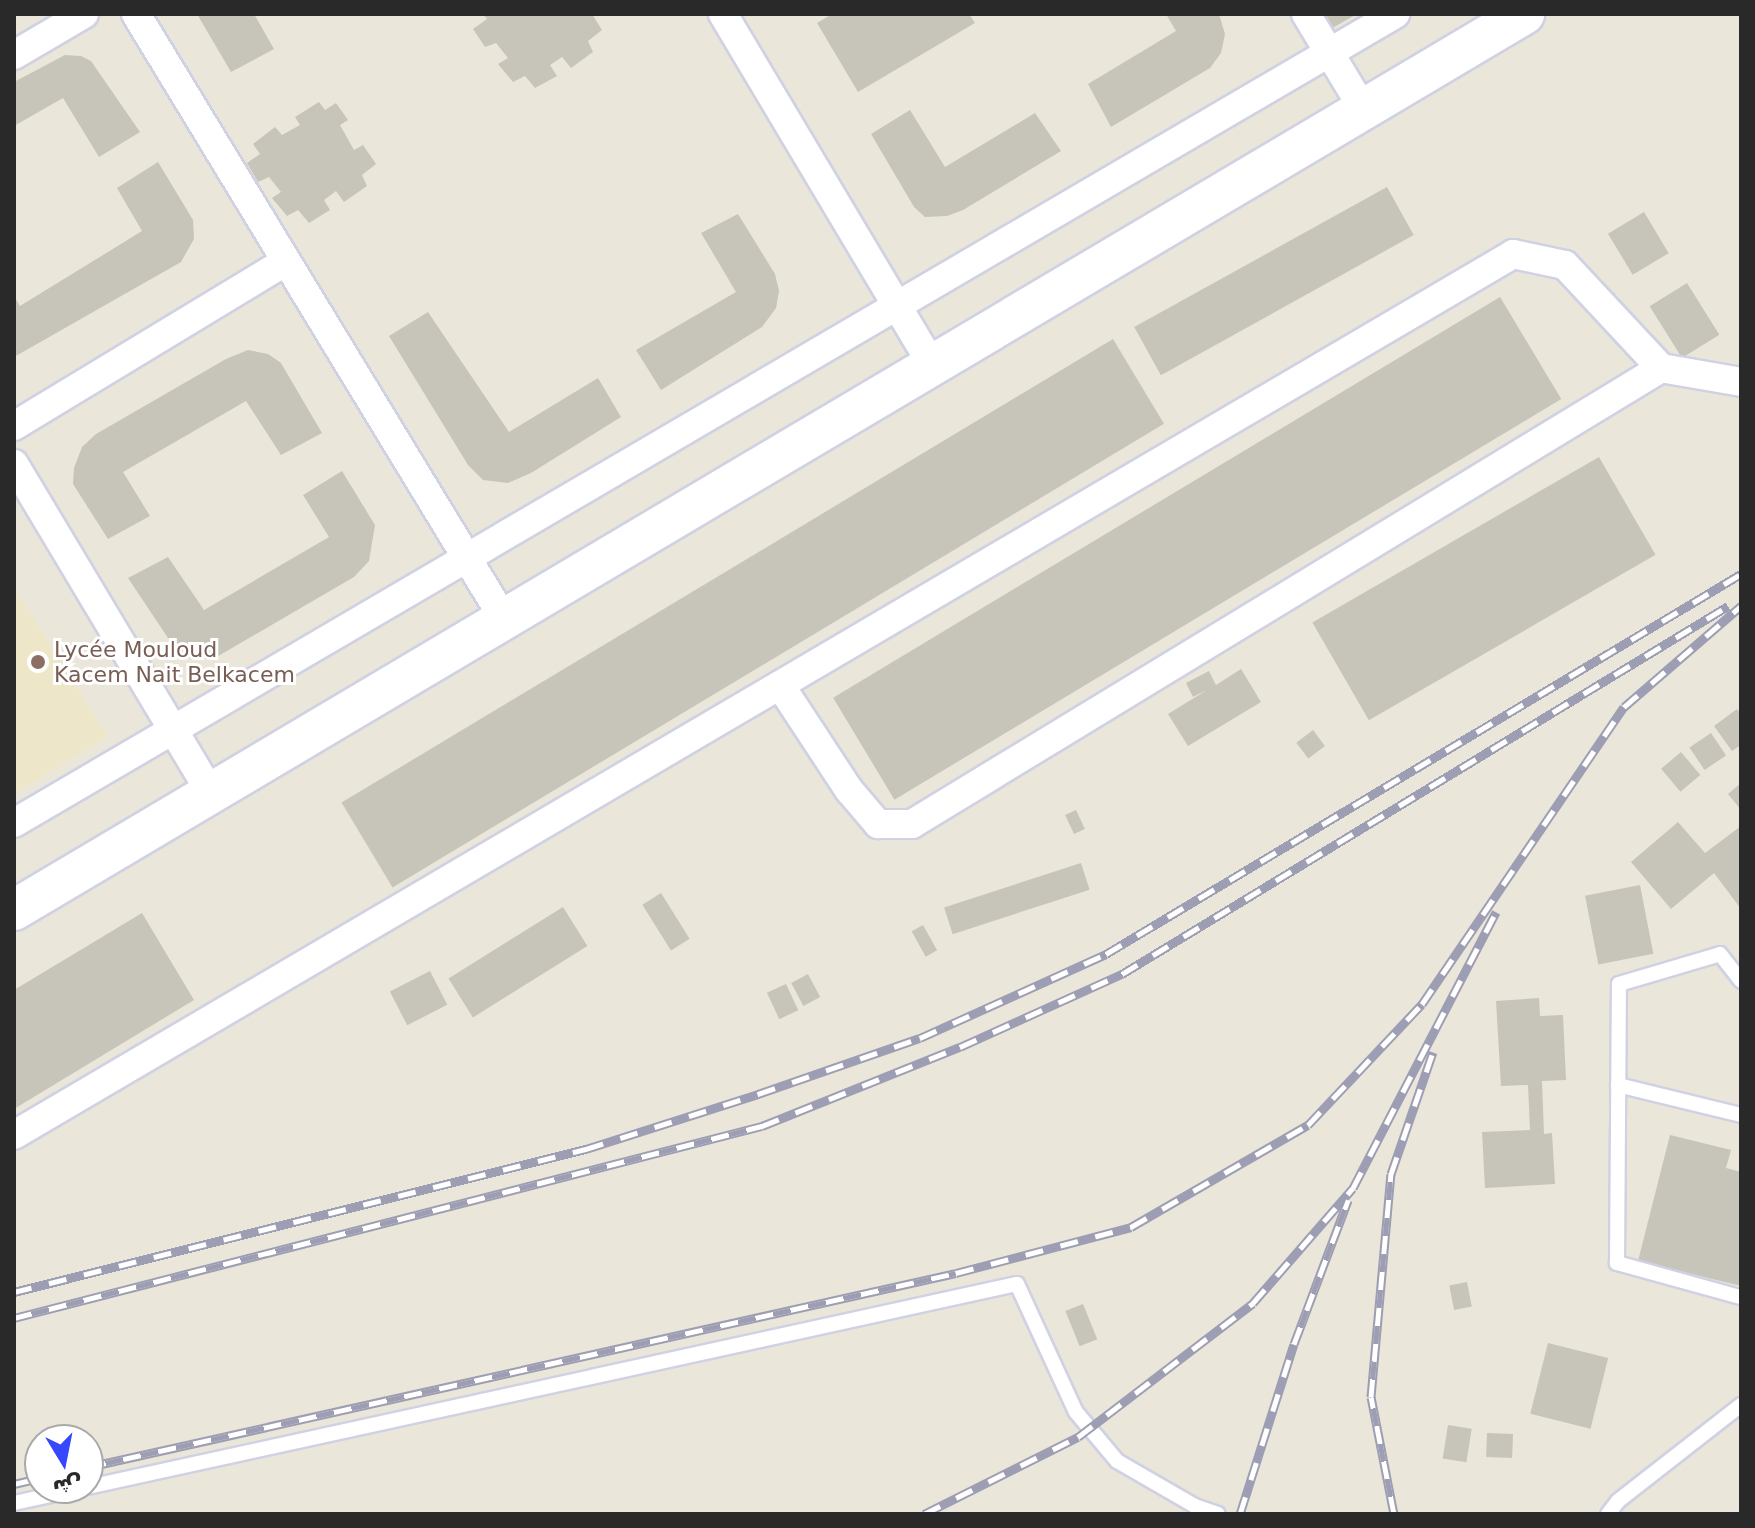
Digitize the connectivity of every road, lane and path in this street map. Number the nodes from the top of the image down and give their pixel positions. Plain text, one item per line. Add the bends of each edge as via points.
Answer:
1 (84, 14) edge
2 (136, 14) edge
3 (723, 14) edge
4 (1306, 14) edge
5 (1395, 14) edge
6 (1524, 14) edge
7 (1329, 53) junction
8 (14, 55) edge
9 (1364, 110) junction
10 (286, 261) junction
11 (898, 306) junction
12 (933, 366) junction
13 (1661, 368) junction
14 (1741, 382) edge
15 (14, 426) edge
16 (14, 464) edge
17 (468, 559) junction
18 (504, 619) junction
19 (780, 685) junction
20 (173, 730) junction
21 (210, 792) junction
22 (14, 823) edge
23 (14, 910) edge
24 (1741, 981) edge
25 (1618, 1085) junction
26 (1741, 1115) edge
27 (14, 1135) edge
28 (1740, 1297) edge
29 (1741, 1405) edge
30 (104, 1483) edge
31 (1218, 1514) edge
32 (1608, 1514) edge

1 - 8 street
2 - 10 street
3 - 11 street
4 - 7 street
5 - 7 street
6 - 9 street
7 - 9 street
7 - 11 street
9 - 12 street
10 - 15 street
10 - 17 street
11 - 12 street
11 - 17 street
12 - 18 street
13 - 14 street
13 - 19 street via 1565,265 1513,254
13 - 19 street via 912,824 878,824 849,790
16 - 20 street
17 - 18 street
17 - 20 street
18 - 21 street
19 - 27 street
20 - 21 street
20 - 22 street
21 - 23 street
24 - 25 lane via 1720,954 1619,984
25 - 26 lane
25 - 28 lane via 1617,1263
29 - 32 lane
30 - 31 lane via 1017,1284 1076,1412 1117,1461

